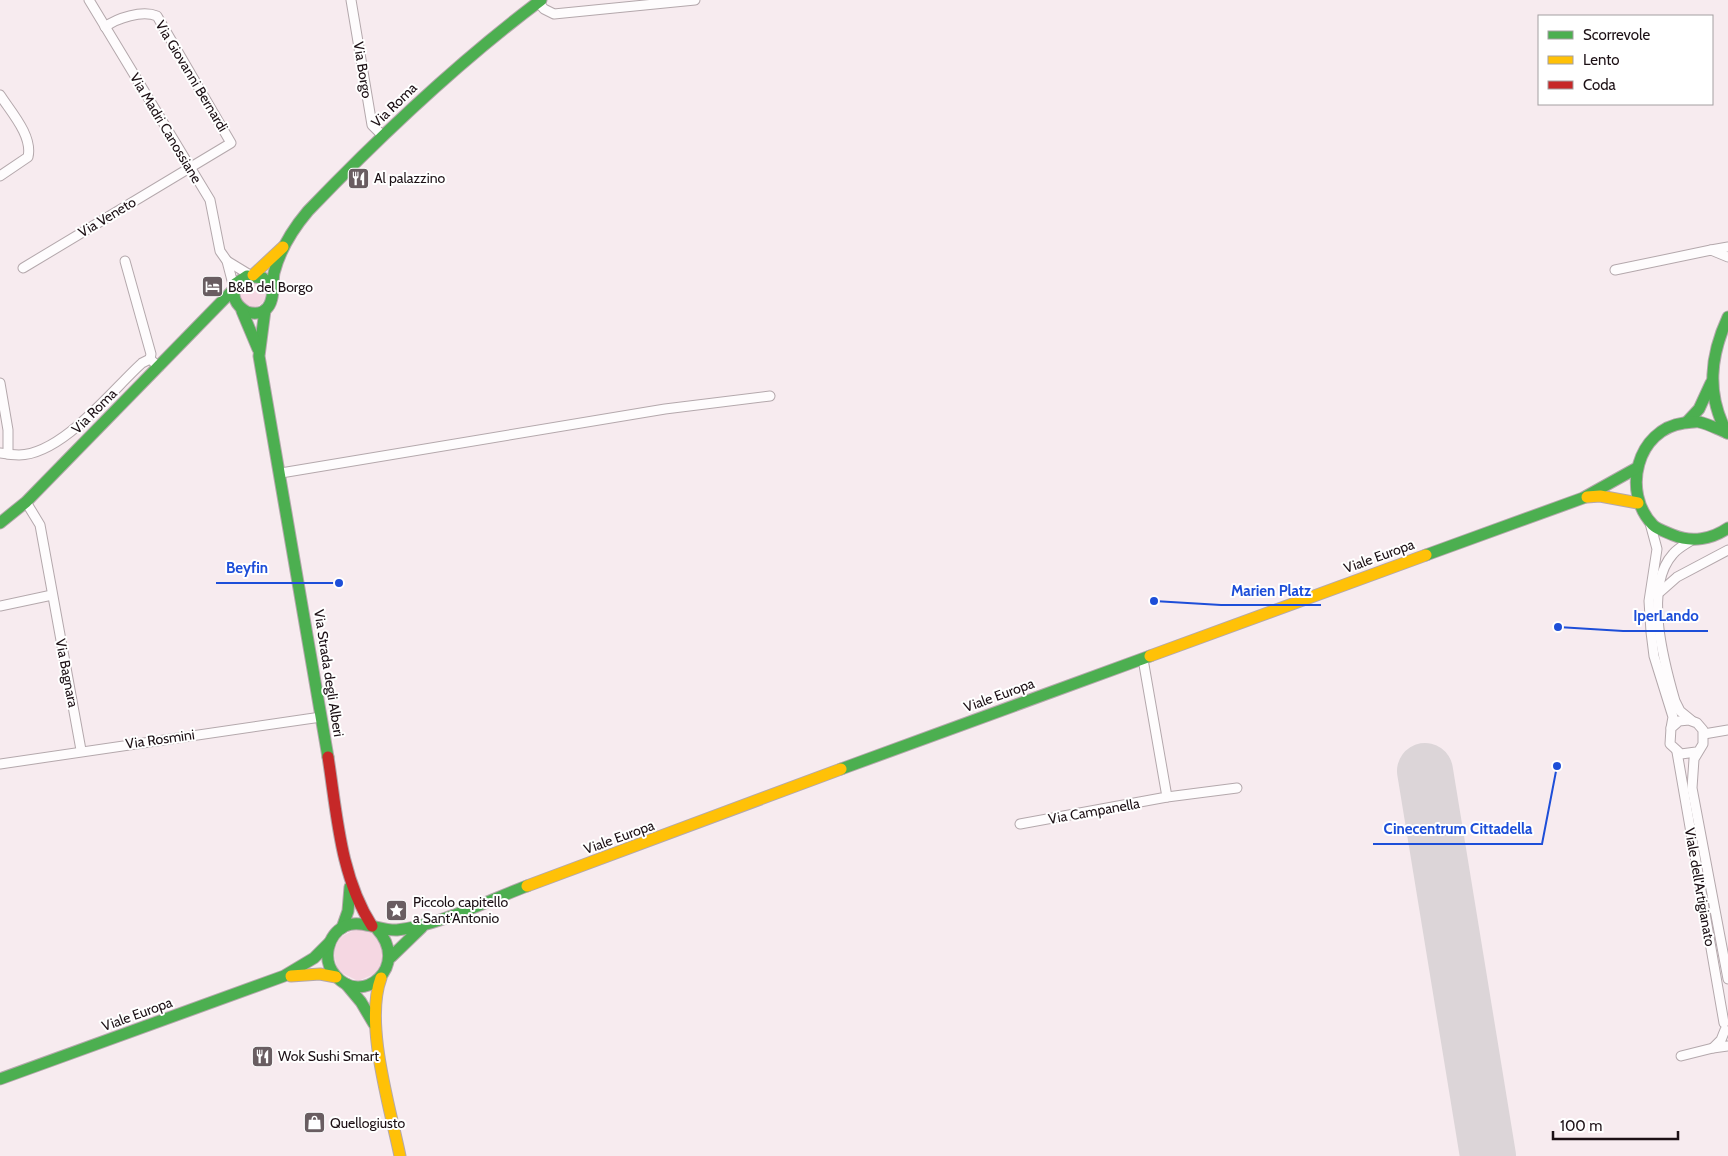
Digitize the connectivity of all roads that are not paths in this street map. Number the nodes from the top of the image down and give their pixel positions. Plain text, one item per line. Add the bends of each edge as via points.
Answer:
1 (89, 0) edge
2 (351, 0) edge
3 (695, 0) edge
4 (540, 1) edge
5 (104, 27) junction
6 (0, 95) edge
7 (383, 136) junction
8 (191, 168) junction
9 (0, 176) edge
10 (283, 247) junction
11 (1728, 247) edge
12 (1711, 250) junction
13 (1728, 257) edge
14 (125, 261) dead end
15 (227, 261) junction
16 (23, 268) dead end
17 (1615, 270) dead end
18 (252, 275) junction
19 (234, 289) junction
20 (272, 291) junction
21 (240, 310) junction
22 (266, 310) junction
23 (1728, 317) edge
24 (207, 318) junction
25 (259, 349) junction
26 (150, 358) junction
27 (159, 367) junction
28 (1711, 382) junction
29 (0, 383) edge
30 (770, 396) dead end
31 (82, 422) junction
32 (1687, 422) junction
33 (93, 433) junction
34 (1728, 433) edge
35 (4, 453) edge
36 (1635, 469) junction
37 (281, 473) junction
38 (1583, 498) junction
39 (26, 502) junction
40 (1638, 503) junction
41 (1649, 520) junction
42 (0, 523) edge
43 (1728, 528) edge
44 (1692, 540) junction
45 (1728, 550) edge
46 (1658, 594) junction
47 (52, 595) junction
48 (0, 606) edge
49 (1142, 659) junction
50 (321, 717) junction
51 (1691, 720) junction
52 (1671, 728) junction
53 (1728, 730) edge
54 (1704, 734) junction
55 (81, 750) junction
56 (1676, 752) junction
57 (1696, 752) junction
58 (0, 764) edge
59 (1236, 788) dead end
60 (1167, 798) junction
61 (1020, 824) dead end
62 (350, 884) junction
63 (426, 924) junction
64 (374, 927) junction
65 (342, 928) junction
66 (330, 942) junction
67 (391, 957) junction
68 (284, 976) junction
69 (336, 977) junction
70 (381, 978) junction
71 (1728, 978) edge
72 (346, 984) junction
73 (1728, 1012) edge
74 (374, 1025) junction
75 (1726, 1029) edge
76 (1728, 1046) edge
77 (1713, 1048) junction
78 (1681, 1056) dead end
79 (0, 1079) edge
80 (400, 1156) edge

1 - 5 street, Via Madri Canossiane
2 - 7 street, Via Borgo via 372,125
3 - 4 street via 554,14 544,9
4 - 7 main road, Via Roma via 467,56
5 - 8 street, Via Madri Canossiane
5 - 8 street, Via Giovanni Bernardi via 119,19 151,14 162,23 231,143
6 - 9 street via 23,131 30,151 28,157
7 - 10 main road, Via Roma via 296,225
8 - 15 street, Via Madri Canossiane via 210,200 220,251
8 - 16 street, Via Veneto
10 - 18 main road, Via Roma
10 - 20 main road, Via Roma
11 - 12 street
12 - 13 street
12 - 17 street
14 - 26 street
15 - 18 street
15 - 19 street, Via Madri Canossiane
18 - 19 main road, Via Roma via 240,279
18 - 20 main road via 263,278
19 - 21 main road via 234,300
19 - 24 main road, Via Roma
20 - 22 main road, Via Roma
21 - 22 main road, Via Roma via 257,314
21 - 24 main road, Via Roma
21 - 25 main road, Via Strada degli Alberi
22 - 25 main road, Via Strada degli Alberi
23 - 28 main road via 1715,349
24 - 27 main road, Via Roma
25 - 37 main road, Via Strada degli Alberi
26 - 27 street
26 - 31 street via 142,362
27 - 33 main road, Via Roma
28 - 32 main road via 1699,408
28 - 34 main road via 1718,419
29 - 35 street via 8,430
30 - 37 street via 666,409
31 - 33 street
31 - 35 street via 40,450 20,455
32 - 34 main road via 1708,424
32 - 36 main road via 1654,437 1645,447
33 - 39 main road, Via Roma
36 - 38 main road, Viale Europa
36 - 40 main road
37 - 50 main road, Via Strada degli Alberi
38 - 40 main road, Viale Europa via 1600,496
38 - 49 main road, Viale Europa
39 - 42 main road, Via Roma
39 - 47 street, Via Bagnara via 40,525
40 - 41 main road
41 - 44 main road via 1674,537
41 - 52 street, Viale dell'Artigianato via 1657,549 1649,601 1651,632 1654,656 1673,717
43 - 44 main road via 1708,538
44 - 46 street via 1669,559
45 - 46 street via 1677,577
46 - 51 street via 1656,614 1671,688 1680,711
47 - 48 street
47 - 55 street, Via Bagnara
49 - 60 street
49 - 63 main road, Viale Europa
50 - 55 street, Via Rosmini
50 - 62 main road, Via Strada degli Alberi
51 - 52 street via 1680,721
51 - 54 street via 1700,726
52 - 56 street, Viale dell'Artigianato via 1669,739
53 - 54 street
54 - 57 street, Viale dell'Artigianato via 1703,744
55 - 58 street, Via Rosmini
56 - 57 street via 1686,755
56 - 75 street, Viale dell'Artigianato
57 - 71 street, Viale dell'Artigianato via 1692,788
59 - 60 street, Via Campanella
60 - 61 street, Via Campanella
62 - 64 main road, Via Strada degli Alberi via 363,915
62 - 65 main road, Via Strada degli Alberi via 348,911
63 - 64 main road, Viale Europa via 388,931
63 - 67 main road, Viale Europa
64 - 65 main road, Viale Europa via 353,924
64 - 67 main road via 386,938
65 - 66 main road, Viale Europa
66 - 68 main road, Viale Europa via 316,958
66 - 69 main road via 328,960
67 - 70 main road, Viale Europa
68 - 69 main road, Viale Europa via 320,974
68 - 79 main road, Viale Europa
69 - 72 main road, Viale Europa
70 - 72 main road via 365,986
70 - 74 main road via 375,994
72 - 74 main road
73 - 75 street
74 - 80 main road
75 - 77 street
76 - 77 street
77 - 78 street

